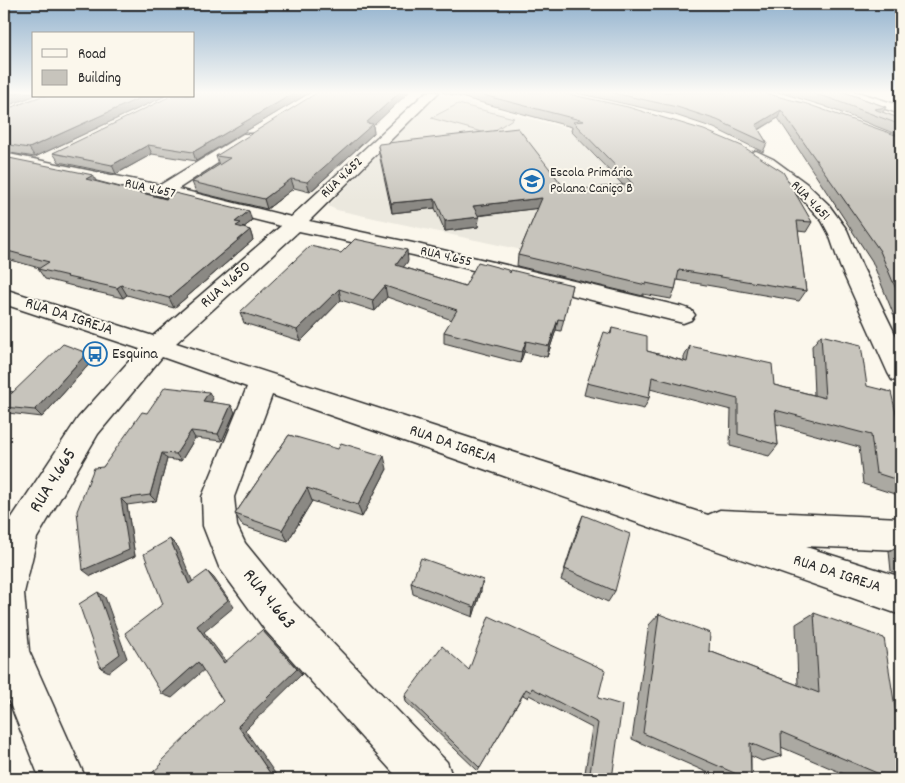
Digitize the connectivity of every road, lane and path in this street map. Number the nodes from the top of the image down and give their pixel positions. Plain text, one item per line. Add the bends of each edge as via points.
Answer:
1 (262, 129) edge
2 (395, 129) edge
3 (742, 149) edge
4 (56, 156) edge
5 (4, 158) edge
6 (38, 164) junction
7 (162, 191) junction
8 (295, 224) junction
9 (4, 296) edge
10 (683, 315) dead end
11 (157, 346) junction
12 (901, 373) edge
13 (263, 382) junction
14 (690, 525) junction
15 (901, 534) edge
16 (901, 596) edge
17 (63, 779) edge
18 (430, 779) edge

1 - 7 street
2 - 8 street, RUA 4.652
3 - 12 street, RUA 4.651 via 798,186 837,230
4 - 6 street
5 - 6 street, RUA 4.657
6 - 7 street, RUA 4.657
7 - 8 street, RUA 4.657
8 - 10 street, RUA 4.655 via 413,249
8 - 11 street, RUA 4.650
9 - 11 street, RUA DA IGREJA
11 - 13 street, RUA DA IGREJA
11 - 17 street, RUA 4.665 via 88,426 21,533 5,593 9,652
13 - 14 street, RUA DA IGREJA
13 - 18 street, RUA 4.663 via 218,497 220,526 232,555 279,616
14 - 15 street
14 - 16 street, RUA DA IGREJA

